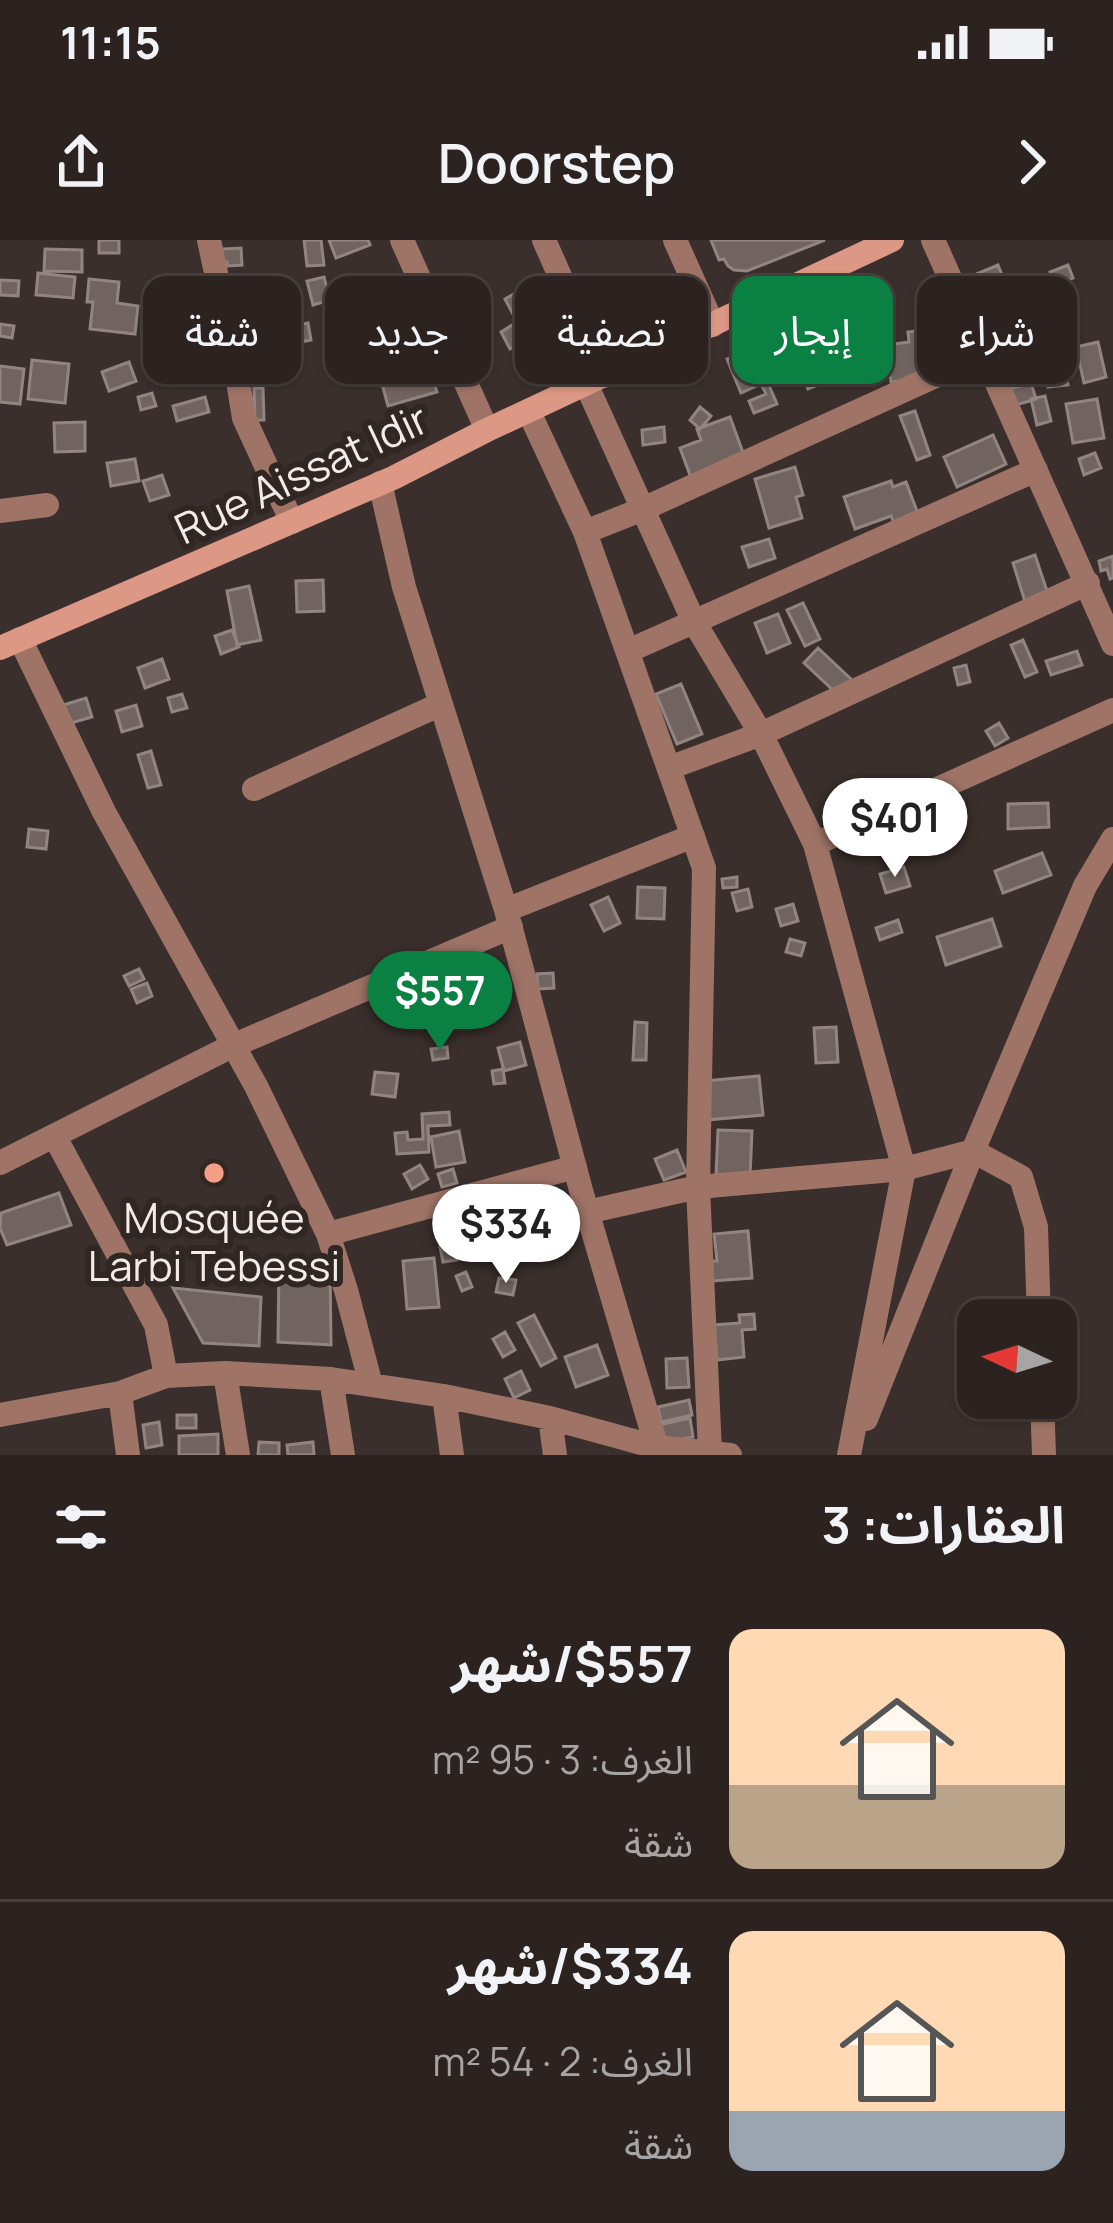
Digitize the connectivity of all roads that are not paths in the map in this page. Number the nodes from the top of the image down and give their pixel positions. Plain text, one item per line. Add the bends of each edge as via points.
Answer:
1 (208, 240) edge
2 (402, 240) edge
3 (544, 240) edge
4 (675, 240) edge
5 (892, 240) edge
6 (933, 240) edge
7 (557, 276) edge
8 (950, 276) edge
9 (712, 325) junction
10 (708, 327) edge
11 (589, 384) edge
12 (596, 384) edge
13 (918, 384) edge
14 (999, 384) edge
15 (529, 412) junction
16 (487, 430) junction
17 (1036, 470) junction
18 (380, 483) junction
19 (46, 506) dead end
20 (643, 509) junction
21 (0, 511) edge
22 (292, 522) junction
23 (585, 532) junction
24 (1088, 583) junction
25 (693, 620) junction
26 (10, 644) edge
27 (1113, 644) edge
28 (628, 651) junction
29 (441, 704) junction
30 (1113, 710) edge
31 (761, 734) junction
32 (669, 768) junction
33 (254, 789) dead end
34 (693, 836) junction
35 (1113, 839) edge
36 (815, 844) junction
37 (508, 918) junction
38 (232, 1046) junction
39 (55, 1137) junction
40 (973, 1151) junction
41 (0, 1163) edge
42 (574, 1167) junction
43 (904, 1169) junction
44 (698, 1187) junction
45 (587, 1212) junction
46 (328, 1234) junction
47 (1038, 1299) edge
48 (225, 1373) junction
49 (166, 1376) junction
50 (331, 1379) junction
51 (370, 1385) junction
52 (120, 1393) junction
53 (444, 1396) junction
54 (0, 1415) edge
55 (550, 1418) junction
56 (1043, 1419) edge
57 (658, 1451) edge
58 (720, 1454) edge
59 (128, 1455) edge
60 (238, 1455) edge
61 (343, 1455) edge
62 (452, 1455) edge
63 (555, 1455) edge
64 (850, 1455) edge
65 (1044, 1455) edge

1 - 22 street via 244,418
2 - 16 street
3 - 7 street
4 - 9 street
5 - 9 street, Rue Aissat Idir
6 - 8 street
9 - 10 street, Rue Aissat Idir
11 - 15 street, Rue Aissat Idir
12 - 20 street
13 - 20 street
14 - 17 street
15 - 16 street, Rue Aissat Idir
15 - 23 street
16 - 18 street, Rue Aissat Idir
17 - 24 street
17 - 25 street
18 - 22 street, Rue Aissat Idir
18 - 29 street
19 - 21 street
20 - 23 street
20 - 25 street
22 - 26 street, Rue Aissat Idir
23 - 28 street
24 - 27 street
24 - 31 street
25 - 28 street
25 - 31 street
26 - 38 street
28 - 32 street
29 - 33 street
29 - 37 street
30 - 36 street
31 - 32 street
31 - 36 street
32 - 34 street
34 - 37 street
34 - 44 street via 704,868
35 - 40 street via 1085,886
36 - 43 street
37 - 38 street
37 - 42 street
38 - 39 street
38 - 46 street
39 - 41 street
39 - 49 street via 156,1324
40 - 43 street
40 - 47 street via 1021,1178 1036,1227
40 - 64 street
42 - 45 street
42 - 46 street
43 - 44 street
43 - 64 street
44 - 45 street
44 - 58 street
45 - 57 street
46 - 51 street
48 - 49 street
48 - 50 street
48 - 60 street
49 - 52 street
50 - 51 street
50 - 61 street
51 - 53 street
52 - 54 street
52 - 59 street
53 - 55 street
53 - 62 street
55 - 57 street
55 - 63 street
56 - 65 street
57 - 58 street

